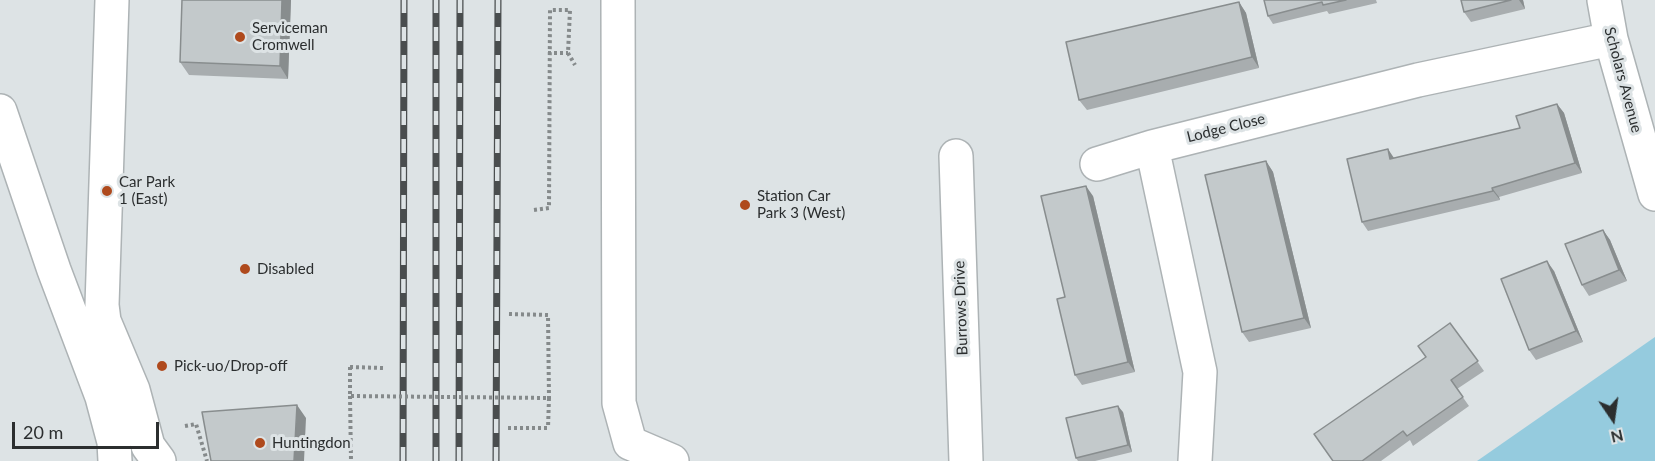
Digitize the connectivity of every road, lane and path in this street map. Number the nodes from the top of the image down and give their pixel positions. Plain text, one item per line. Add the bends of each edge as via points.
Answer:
1 (112, 0) edge
2 (618, 0) edge
3 (1604, 0) edge
4 (1611, 39) junction
5 (548, 53) junction
6 (0, 111) edge
7 (1152, 147) junction
8 (956, 156) dead end
9 (1096, 164) dead end
10 (1655, 194) edge
11 (534, 210) dead end
12 (509, 314) dead end
13 (383, 368) dead end
14 (350, 396) junction
15 (549, 398) junction
16 (508, 428) dead end
17 (151, 448) edge
18 (621, 452) edge
19 (115, 461) edge
20 (351, 461) edge
21 (672, 461) edge
22 (966, 461) edge
23 (1195, 461) edge

1 - 17 street via 102,305 104,321 133,390
2 - 18 street
3 - 4 street, Scholars Avenue
4 - 7 street, Lodge Close via 1418,80
4 - 10 street, Scholars Avenue
5 - 5 path via 550,10 570,10 568,53
5 - 11 path via 549,208
6 - 19 street via 102,397
7 - 9 street, Lodge Close
7 - 23 street via 1200,372
8 - 22 street, Burrows Drive
12 - 15 path via 548,315
13 - 14 path, bridge via 350,367
14 - 15 path, bridge
14 - 20 path
15 - 16 path, bridge via 548,428
18 - 21 street

